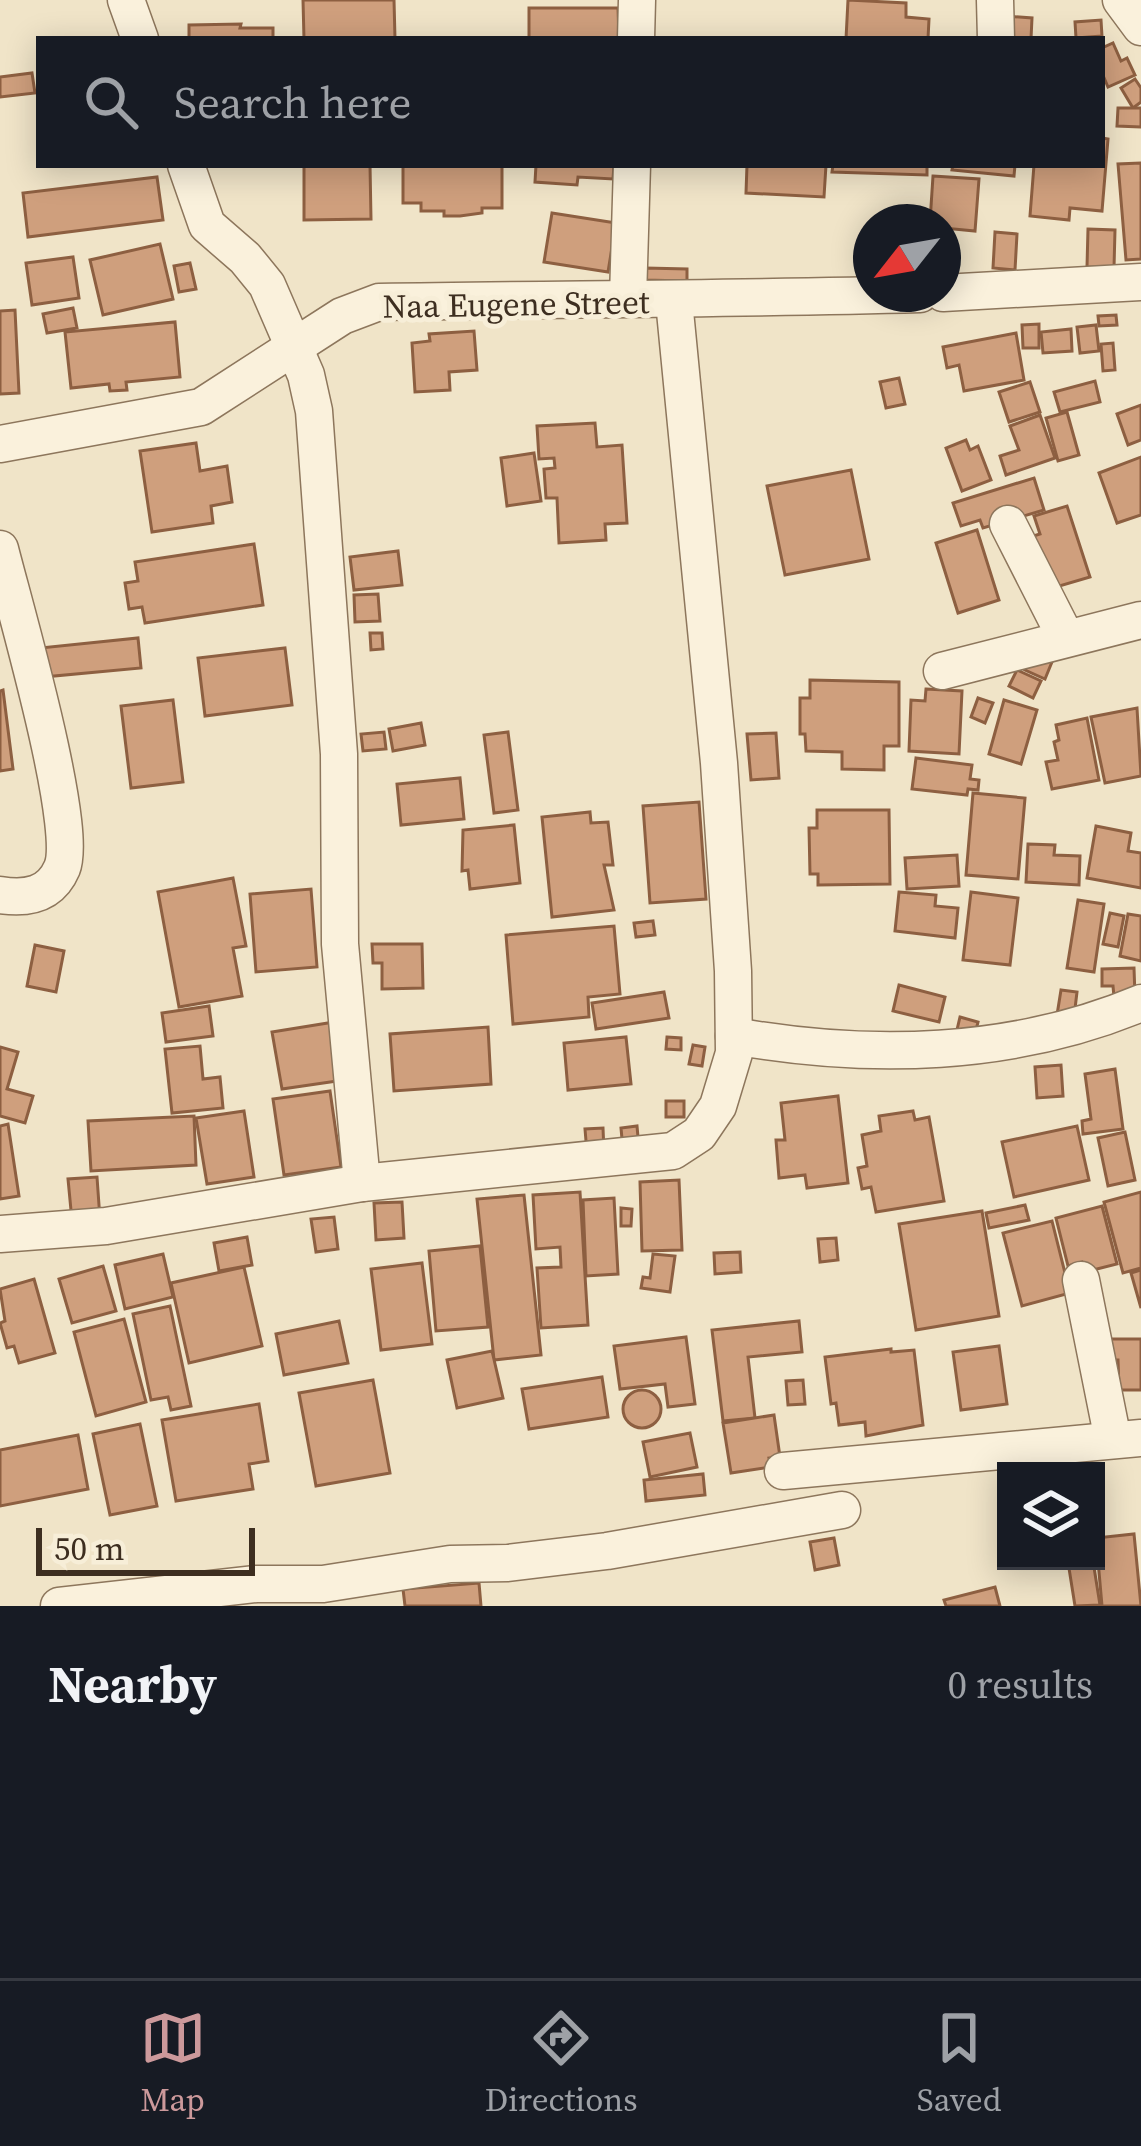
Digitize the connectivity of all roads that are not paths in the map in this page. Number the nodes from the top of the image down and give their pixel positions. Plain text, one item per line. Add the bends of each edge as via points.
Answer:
1 (126, 0) edge
2 (638, 0) edge
3 (995, 0) edge
4 (1121, 0) edge
5 (1141, 27) edge
6 (139, 36) edge
7 (636, 36) edge
8 (996, 36) edge
9 (187, 168) edge
10 (632, 168) edge
11 (1141, 282) edge
12 (961, 292) edge
13 (853, 296) edge
14 (628, 298) junction
15 (674, 301) junction
16 (293, 348) junction
17 (0, 443) edge
18 (1008, 524) dead end
19 (0, 548) edge
20 (1141, 620) edge
21 (1066, 638) junction
22 (942, 671) dead end
23 (0, 896) edge
24 (1141, 1003) edge
25 (734, 1036) junction
26 (362, 1183) junction
27 (0, 1234) edge
28 (1081, 1280) dead end
29 (1127, 1439) edge
30 (783, 1471) dead end
31 (842, 1510) dead end
32 (380, 1592) edge
33 (59, 1606) edge

1 - 6 street
2 - 7 street
3 - 8 street
4 - 5 street
9 - 16 street via 207,224 267,285
10 - 14 street
11 - 12 street
13 - 15 street, Naa Eugene Street
14 - 15 street, Naa Eugene Street
14 - 16 street, Naa Eugene Street via 380,302
15 - 25 street via 719,763
16 - 17 street, Naa Eugene Street via 201,407
16 - 26 street via 314,411 339,754 340,944
18 - 21 street
19 - 23 street via 55,774 65,849 51,885 32,898
20 - 21 street
21 - 22 street
24 - 25 street via 1020,1039 912,1053
25 - 26 street via 718,1106 699,1134 673,1151
26 - 27 street via 106,1226
28 - 29 street
29 - 30 street
31 - 32 street via 607,1551 450,1564
32 - 33 street via 256,1584

